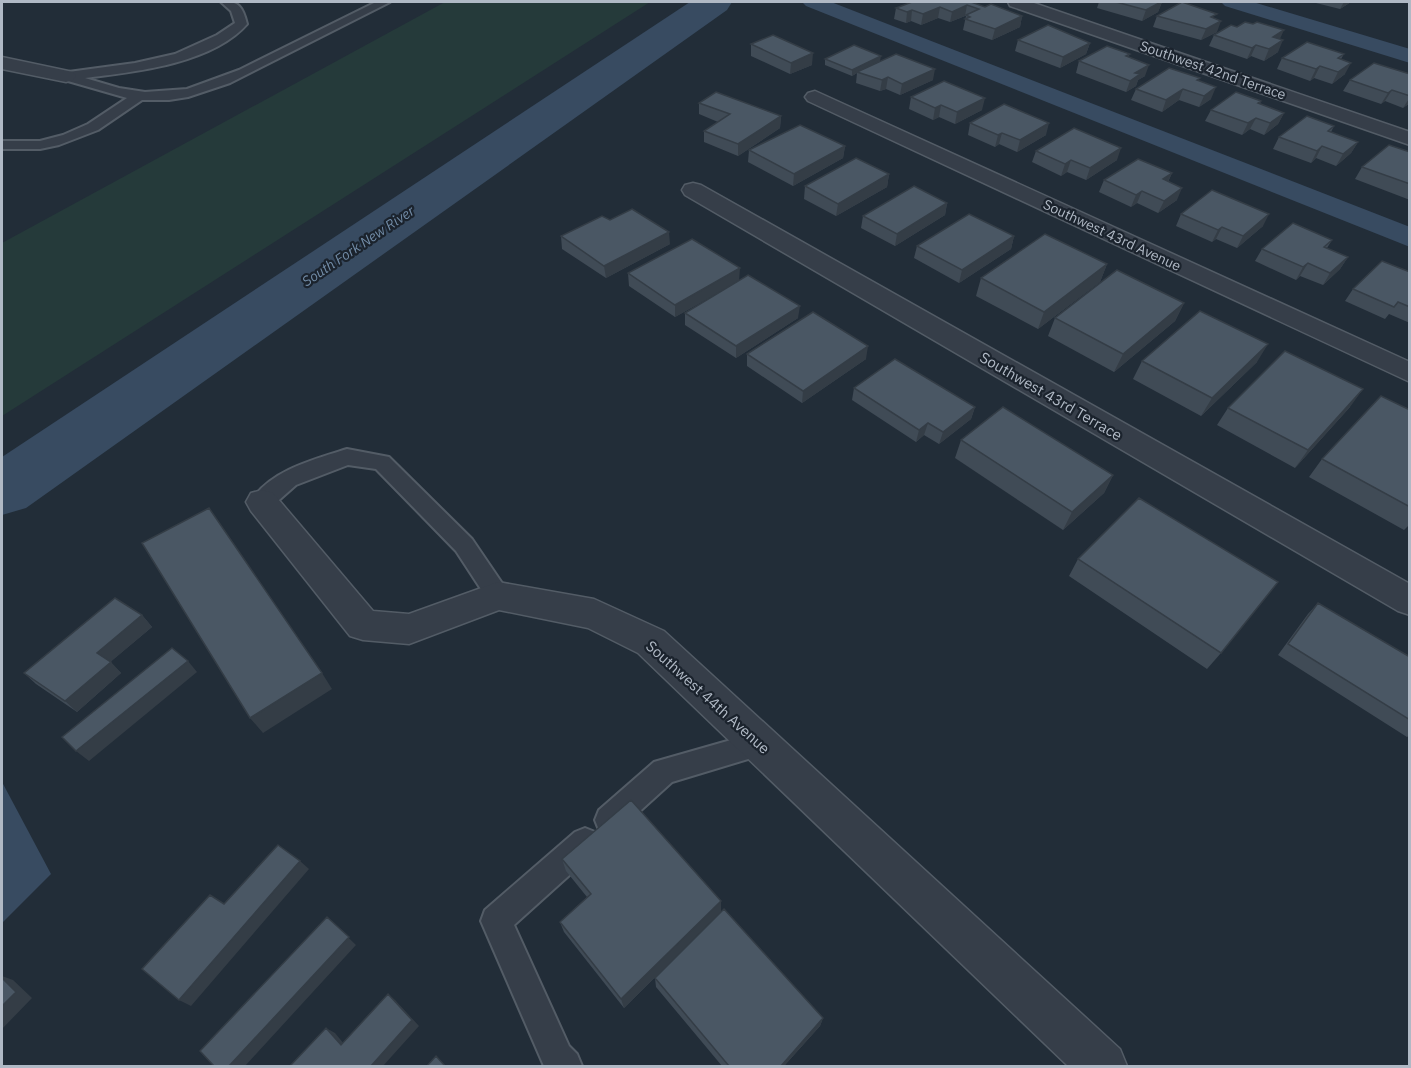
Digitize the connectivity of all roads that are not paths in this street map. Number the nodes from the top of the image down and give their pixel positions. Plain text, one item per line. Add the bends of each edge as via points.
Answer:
1 (227, 2) edge
2 (384, 2) edge
3 (1016, 2) edge
4 (2, 63) edge
5 (66, 76) junction
6 (140, 95) junction
7 (815, 97) dead end
8 (1410, 139) edge
9 (2, 144) edge
10 (693, 190) dead end
11 (1410, 374) edge
12 (262, 502) joint
13 (498, 596) junction
14 (1410, 601) edge
15 (759, 744) junction
16 (565, 1066) edge
17 (1102, 1066) edge

1 - 5 lane via 237,9 241,24 222,40 179,59
2 - 6 lane via 225,80 189,92
3 - 8 street, Southwest 42nd Terrace
4 - 5 street
5 - 6 lane
6 - 9 lane via 82,134 39,145
7 - 11 street, Southwest 43rd Avenue
10 - 14 street, Southwest 43rd Terrace
12 - 13 street via 363,625 410,629
12 - 13 lane via 288,479 346,457 382,462 464,545
13 - 15 street, Southwest 44th Avenue via 594,614 651,642
15 - 16 lane via 664,771 496,921 557,1059
15 - 17 street, Southwest 44th Avenue

